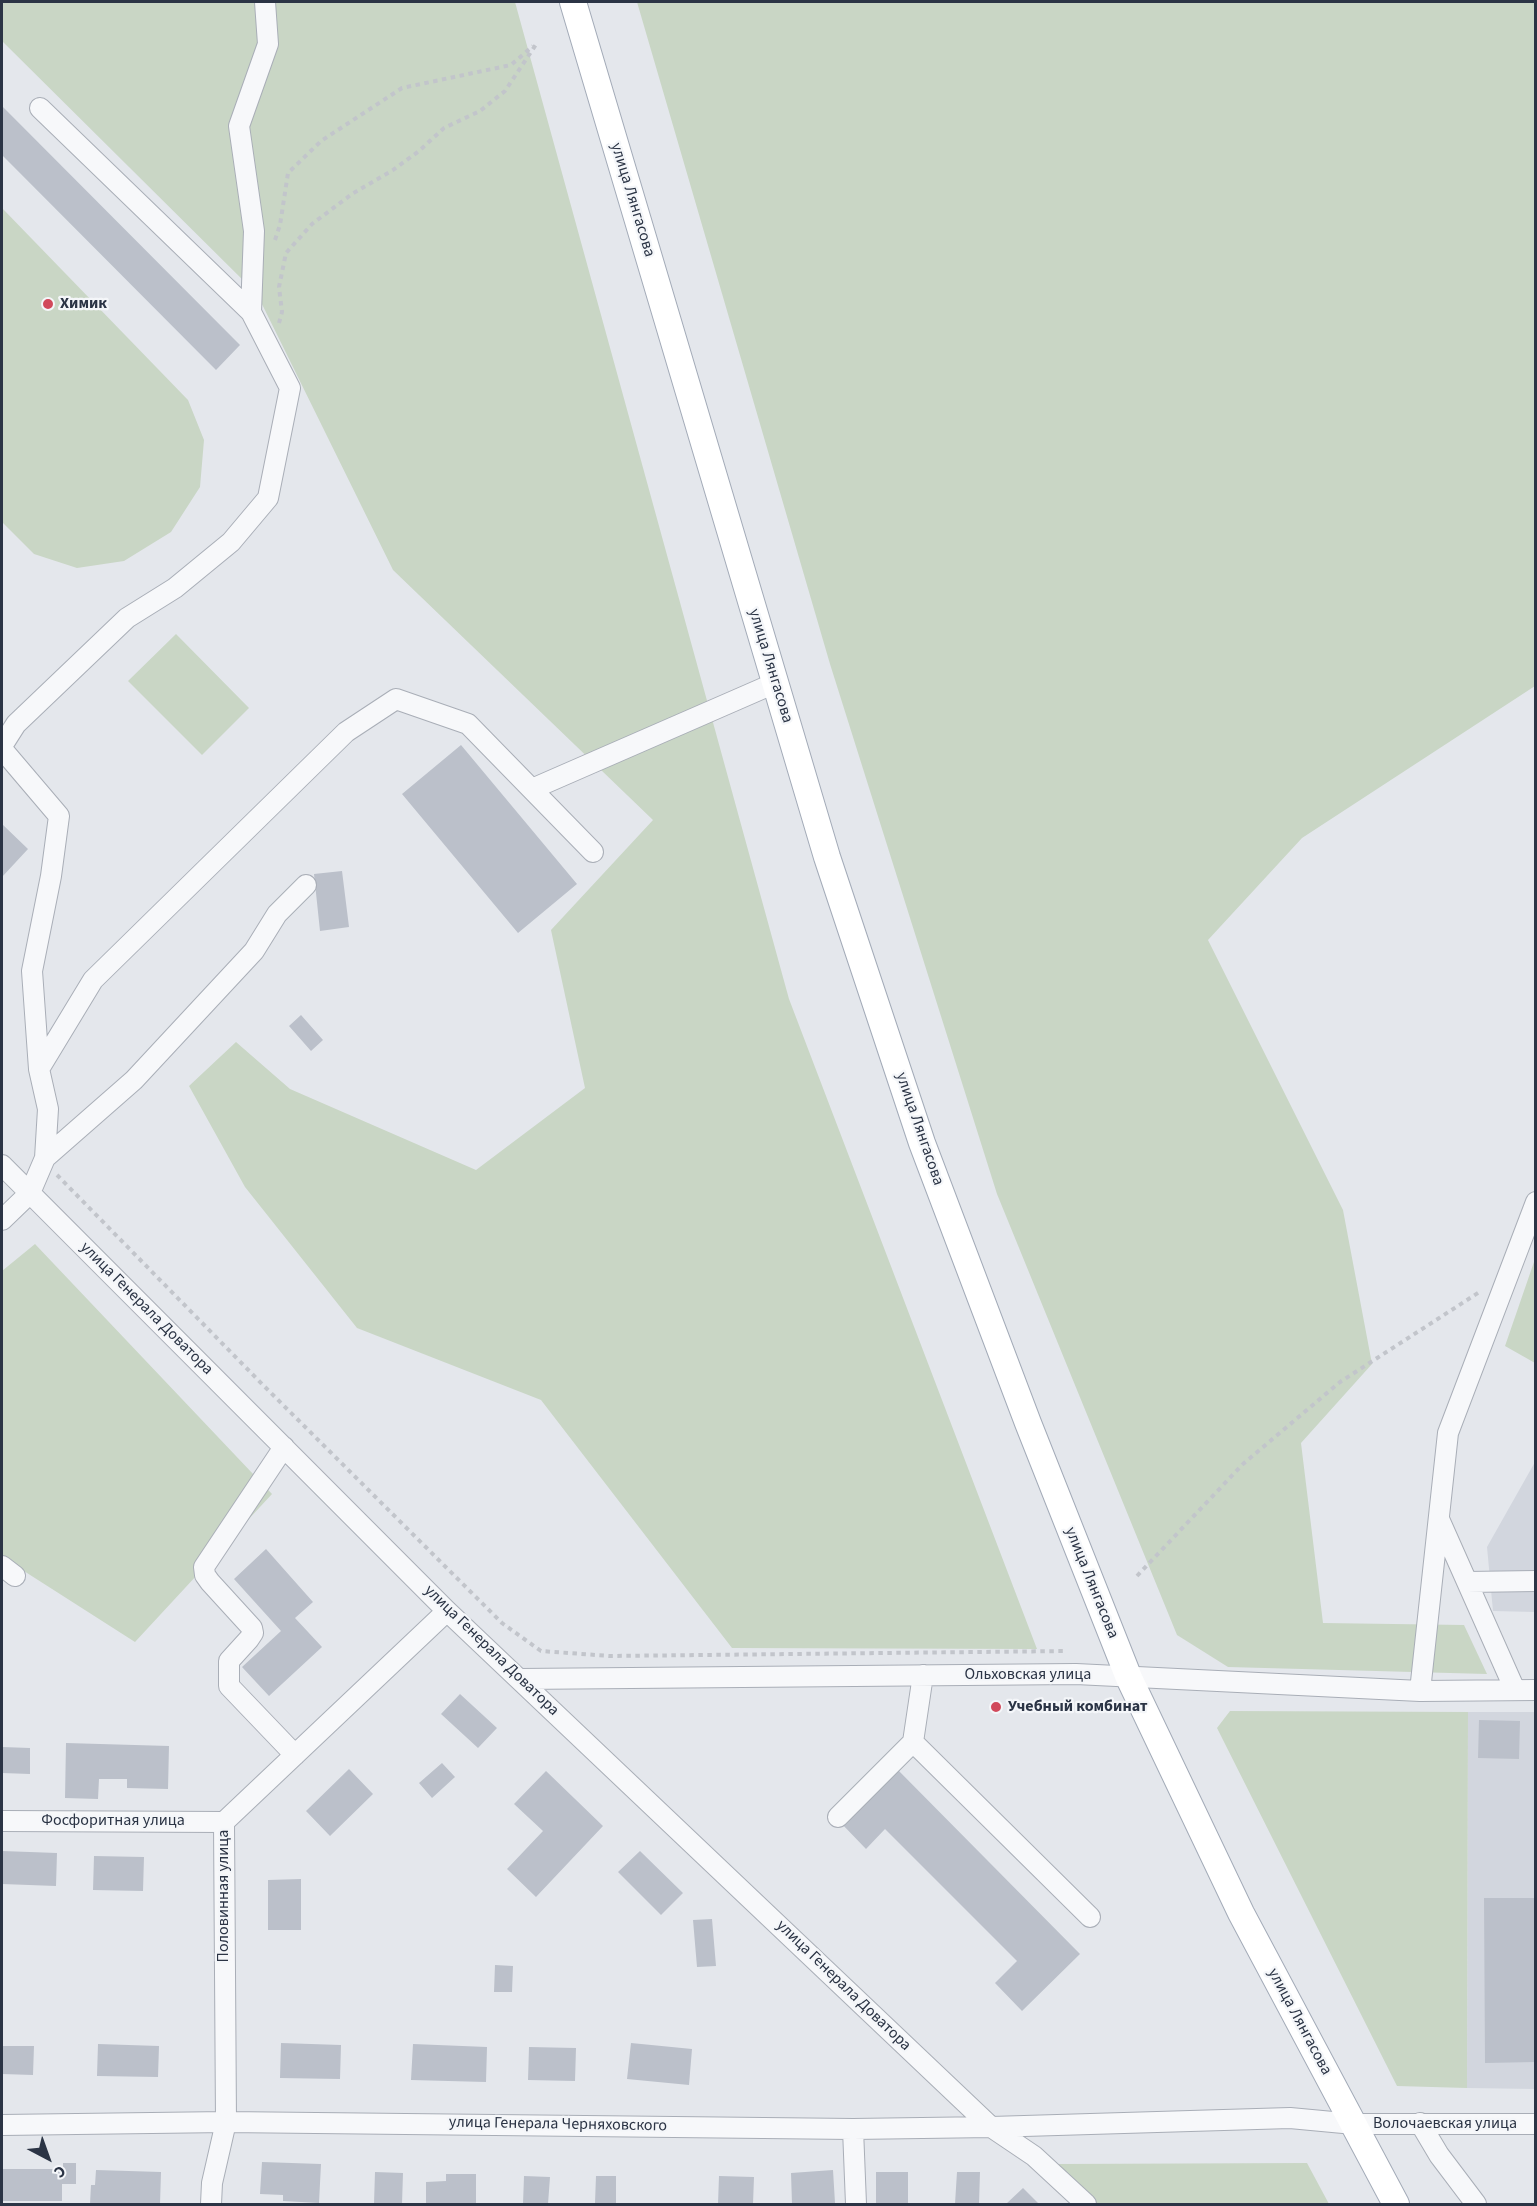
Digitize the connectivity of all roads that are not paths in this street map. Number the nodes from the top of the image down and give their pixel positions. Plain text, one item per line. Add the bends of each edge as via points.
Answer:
1 (265, 2) edge
2 (573, 2) edge
3 (40, 108) dead end
4 (250, 312) junction
5 (775, 683) junction
6 (2, 747) edge
7 (532, 789) junction
8 (593, 852) dead end
9 (306, 885) dead end
10 (39, 1069) junction
11 (45, 1158) junction
12 (2, 1165) edge
13 (30, 1193) junction
14 (1536, 1202) edge
15 (1531, 1219) edge
16 (2, 1220) edge
17 (284, 1447) junction
18 (1438, 1517) junction
19 (1536, 1581) edge
20 (1467, 1582) junction
21 (447, 1611) junction
22 (922, 1675) junction
23 (1129, 1678) junction
24 (520, 1679) junction
25 (1515, 1690) junction
26 (1536, 1690) edge
27 (1420, 1691) junction
28 (913, 1742) junction
29 (295, 1755) junction
30 (838, 1817) dead end
31 (2, 1821) edge
32 (224, 1822) junction
33 (1090, 1917) dead end
34 (226, 2122) junction
35 (1420, 2123) junction
36 (1354, 2124) junction
37 (1536, 2124) edge
38 (2, 2125) edge
39 (991, 2127) junction
40 (853, 2128) junction
41 (211, 2205) edge
42 (856, 2205) edge
43 (1086, 2205) edge
44 (1396, 2205) edge
45 (1476, 2205) edge

1 - 4 street via 268,44 239,126 254,231
2 - 5 main road, улица Лянгасова
3 - 4 street
4 - 6 street via 290,388 268,498 231,542 175,588 127,618 16,724
5 - 7 street
5 - 23 main road, улица Лянгасова via 827,857 922,1143
6 - 10 street via 59,816 32,971
7 - 8 street
7 - 10 street via 468,724 396,699 346,732 93,980
9 - 11 street via 277,914 254,951 134,1080
10 - 11 street via 48,1109
11 - 13 street
12 - 13 street, улица Генерала Доватора
13 - 16 street
13 - 17 street, улица Генерала Доватора
14 - 15 street
15 - 18 street via 1448,1433
17 - 21 street, улица Генерала Доватора
17 - 29 street via 204,1567 210,1582 252,1628 249,1639 229,1660 229,1686
18 - 20 street
18 - 27 street
19 - 20 street
20 - 25 street
21 - 24 street, улица Генерала Доватора
21 - 29 street, Половинная улица
22 - 23 street, Ольховская улица via 1076,1674
22 - 24 street, Ольховская улица
22 - 28 street
23 - 27 street, Ольховская улица
23 - 36 main road, улица Лянгасова via 1241,1913
24 - 39 street, улица Генерала Доватора
25 - 26 street, Ольховская улица
25 - 27 street, Ольховская улица
28 - 30 street
28 - 33 street
29 - 32 street, Половинная улица
31 - 32 street, Фосфоритная улица
32 - 34 street, Половинная улица
34 - 38 street, улица Генерала Черняховского
34 - 40 street, улица Генерала Черняховского
34 - 41 street, Половинная улица
35 - 36 street, Волочаевская улица
35 - 37 street, Волочаевская улица
35 - 45 street
36 - 39 street, Волочаевская улица via 1290,2118
36 - 44 main road, улица Лянгасова
39 - 40 street, улица Генерала Черняховского
39 - 43 street via 1034,2156
40 - 42 street

